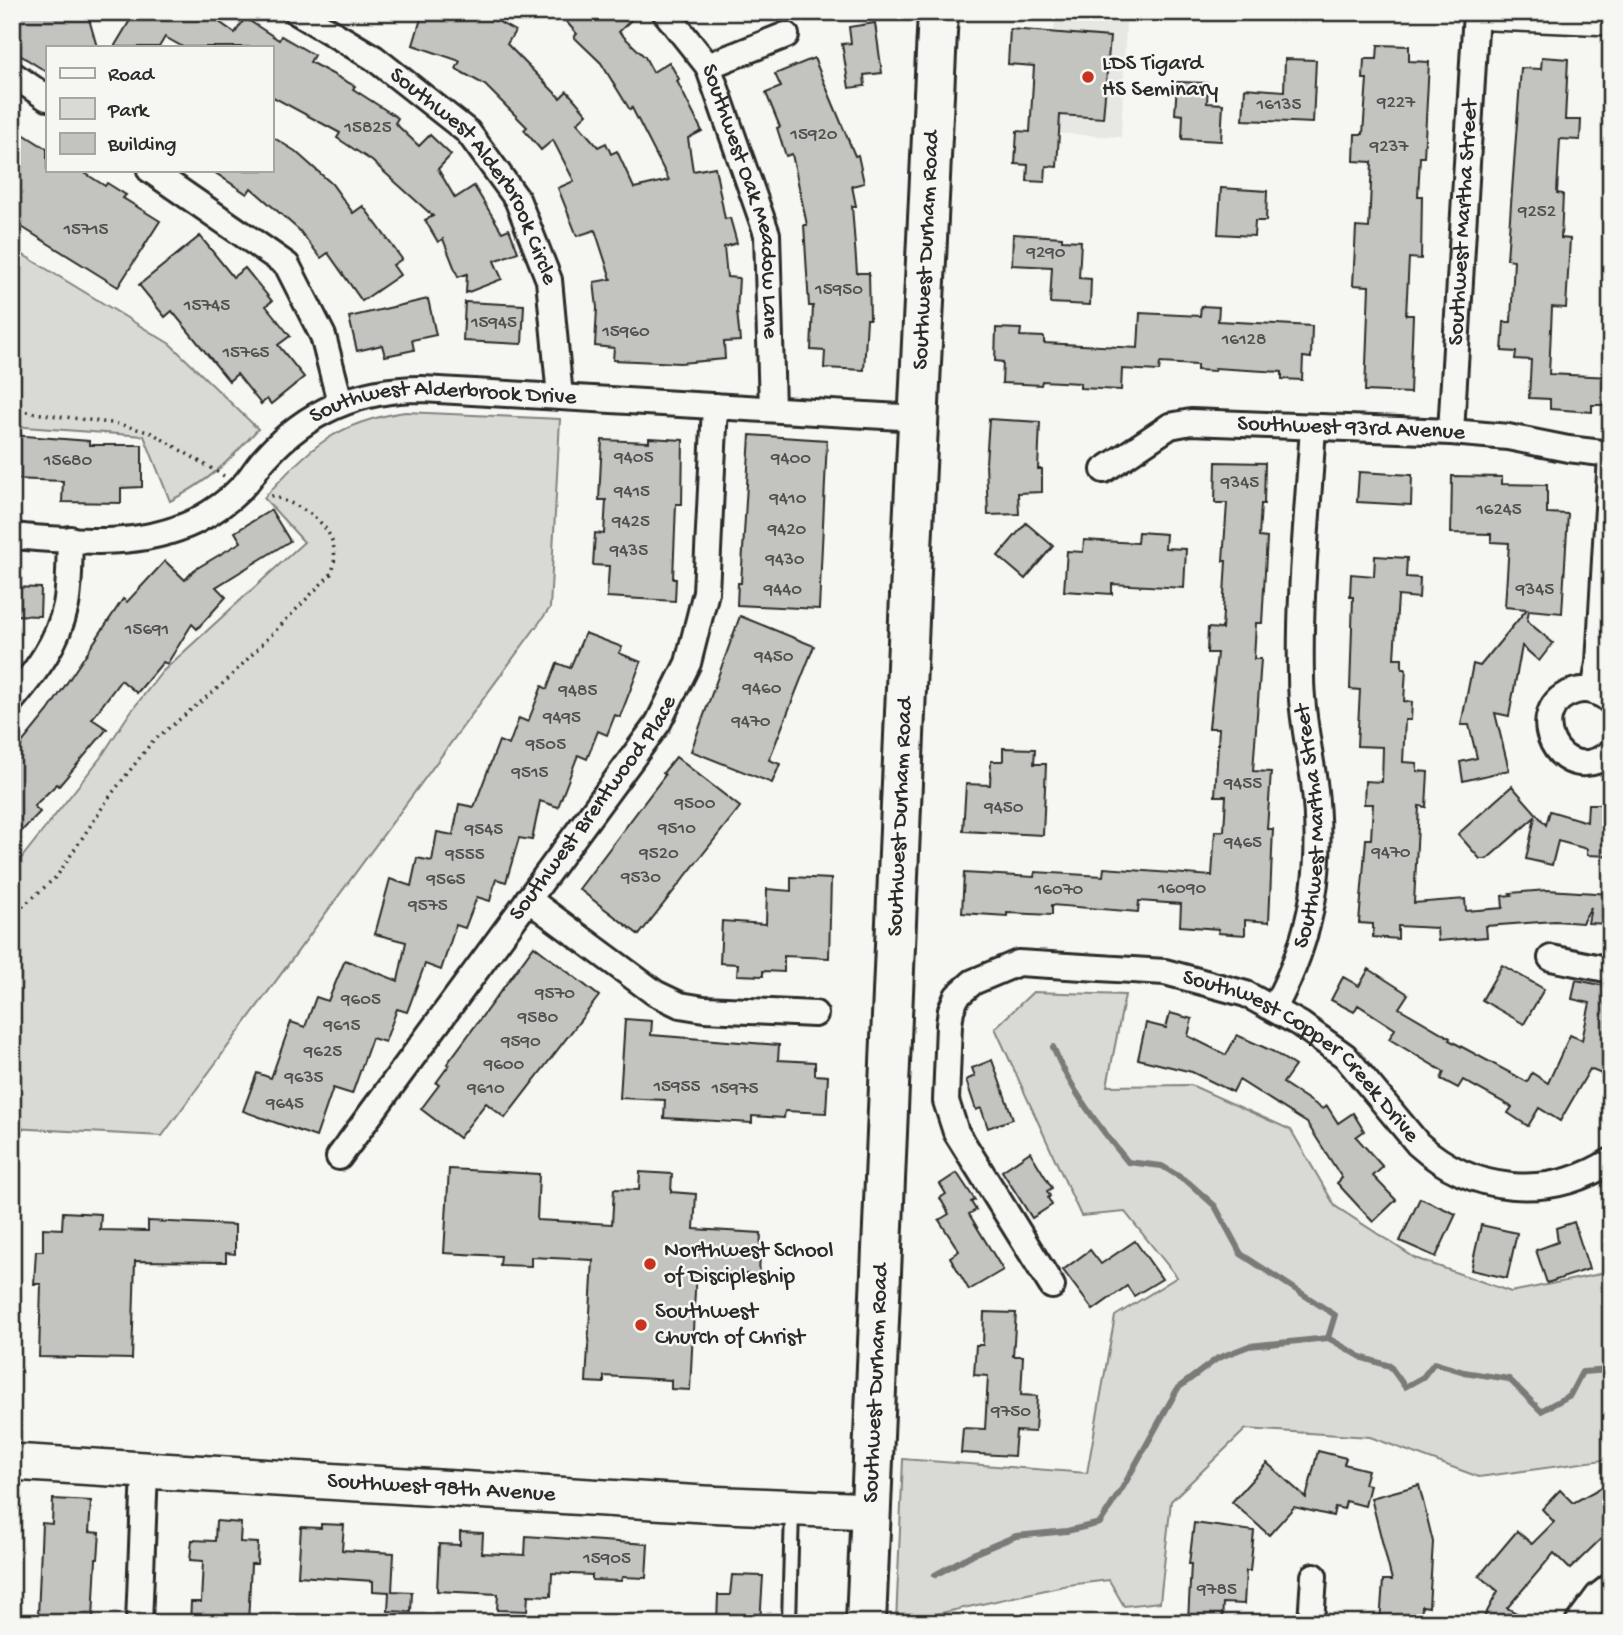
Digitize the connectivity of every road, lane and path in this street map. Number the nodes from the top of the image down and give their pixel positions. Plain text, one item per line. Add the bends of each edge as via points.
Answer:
1 (297, 12) edge
2 (665, 12) edge
3 (938, 12) edge
4 (1476, 12) edge
5 (1492, 12) edge
6 (1611, 17) edge
7 (786, 34) dead end
8 (708, 66) junction
9 (12, 74) edge
10 (46, 97) edge
11 (153, 172) edge
12 (560, 397) junction
13 (340, 402) junction
14 (715, 406) junction
15 (772, 408) junction
16 (12, 410) edge
17 (918, 418) junction
18 (1313, 427) junction
19 (1451, 432) junction
20 (1611, 455) edge
21 (1104, 470) dead end
22 (243, 486) junction
23 (12, 536) edge
24 (70, 539) junction
25 (1603, 697) edge
26 (12, 700) edge
27 (1611, 752) edge
28 (528, 899) junction
29 (12, 916) edge
30 (1551, 958) dead end
31 (1611, 970) edge
32 (1274, 1007) junction
33 (815, 1014) dead end
34 (339, 1157) dead end
35 (1611, 1161) edge
36 (1052, 1286) dead end
37 (12, 1462) edge
38 (145, 1470) junction
39 (792, 1508) junction
40 (870, 1511) junction
41 (1314, 1576) dead end
42 (1611, 1586) edge
43 (139, 1623) edge
44 (789, 1623) edge
45 (866, 1623) edge
46 (1311, 1623) edge
47 (1578, 1623) edge

1 - 12 street, Southwest Alderbrook Circle via 374,58 468,132 517,199 549,281
2 - 8 street, Southwest Oak Meadow Lane
3 - 17 main road, Southwest Durham Road
4 - 19 street, Southwest Martha Street
5 - 6 street
7 - 8 street
8 - 15 street, Southwest Oak Meadow Lane via 767,234
9 - 10 street
11 - 13 street via 287,265 323,336
12 - 13 street, Southwest Alderbrook Drive via 401,389
12 - 14 street, Southwest Alderbrook Drive
13 - 22 street, Southwest Alderbrook Drive via 286,436
14 - 15 street, Southwest Alderbrook Drive
14 - 28 street, Southwest Brentwood Place via 706,592 688,663 658,723
15 - 17 street, Southwest Alderbrook Drive
16 - 22 path via 152,433
17 - 40 main road, Southwest Durham Road
18 - 19 street, Southwest 93rd Avenue
18 - 21 street, Southwest 93rd Avenue via 1181,423
18 - 32 street, Southwest Martha Street via 1301,681 1317,818 1315,898 1292,976
19 - 20 street, Southwest 93rd Avenue
20 - 25 street via 1600,663
22 - 24 street, Southwest Alderbrook Drive via 222,505 178,529 126,541
22 - 29 path via 306,512 328,529 335,544 332,573 226,681 152,742 57,876
23 - 24 street, Southwest Alderbrook Drive
24 - 26 street via 66,604 57,635 44,661
25 - 27 street via 1580,690 1566,695 1549,717 1548,731 1557,750 1574,762 1589,763
28 - 33 street via 656,993 680,1005
28 - 34 street, Southwest Brentwood Place
30 - 31 street
32 - 35 street, Southwest Copper Creek Drive via 1345,1056 1418,1144 1465,1175 1501,1186 1541,1185 1584,1176
32 - 36 street, Southwest Copper Creek Drive via 1246,994 1165,972 1018,963 973,982 957,996 950,1015 948,1112
37 - 38 street, Southwest 98th Avenue
38 - 39 street, Southwest 98th Avenue
38 - 43 street
39 - 40 street, Southwest 98th Avenue
39 - 44 lane
40 - 45 main road, Southwest Durham Road
41 - 46 street
42 - 47 street

